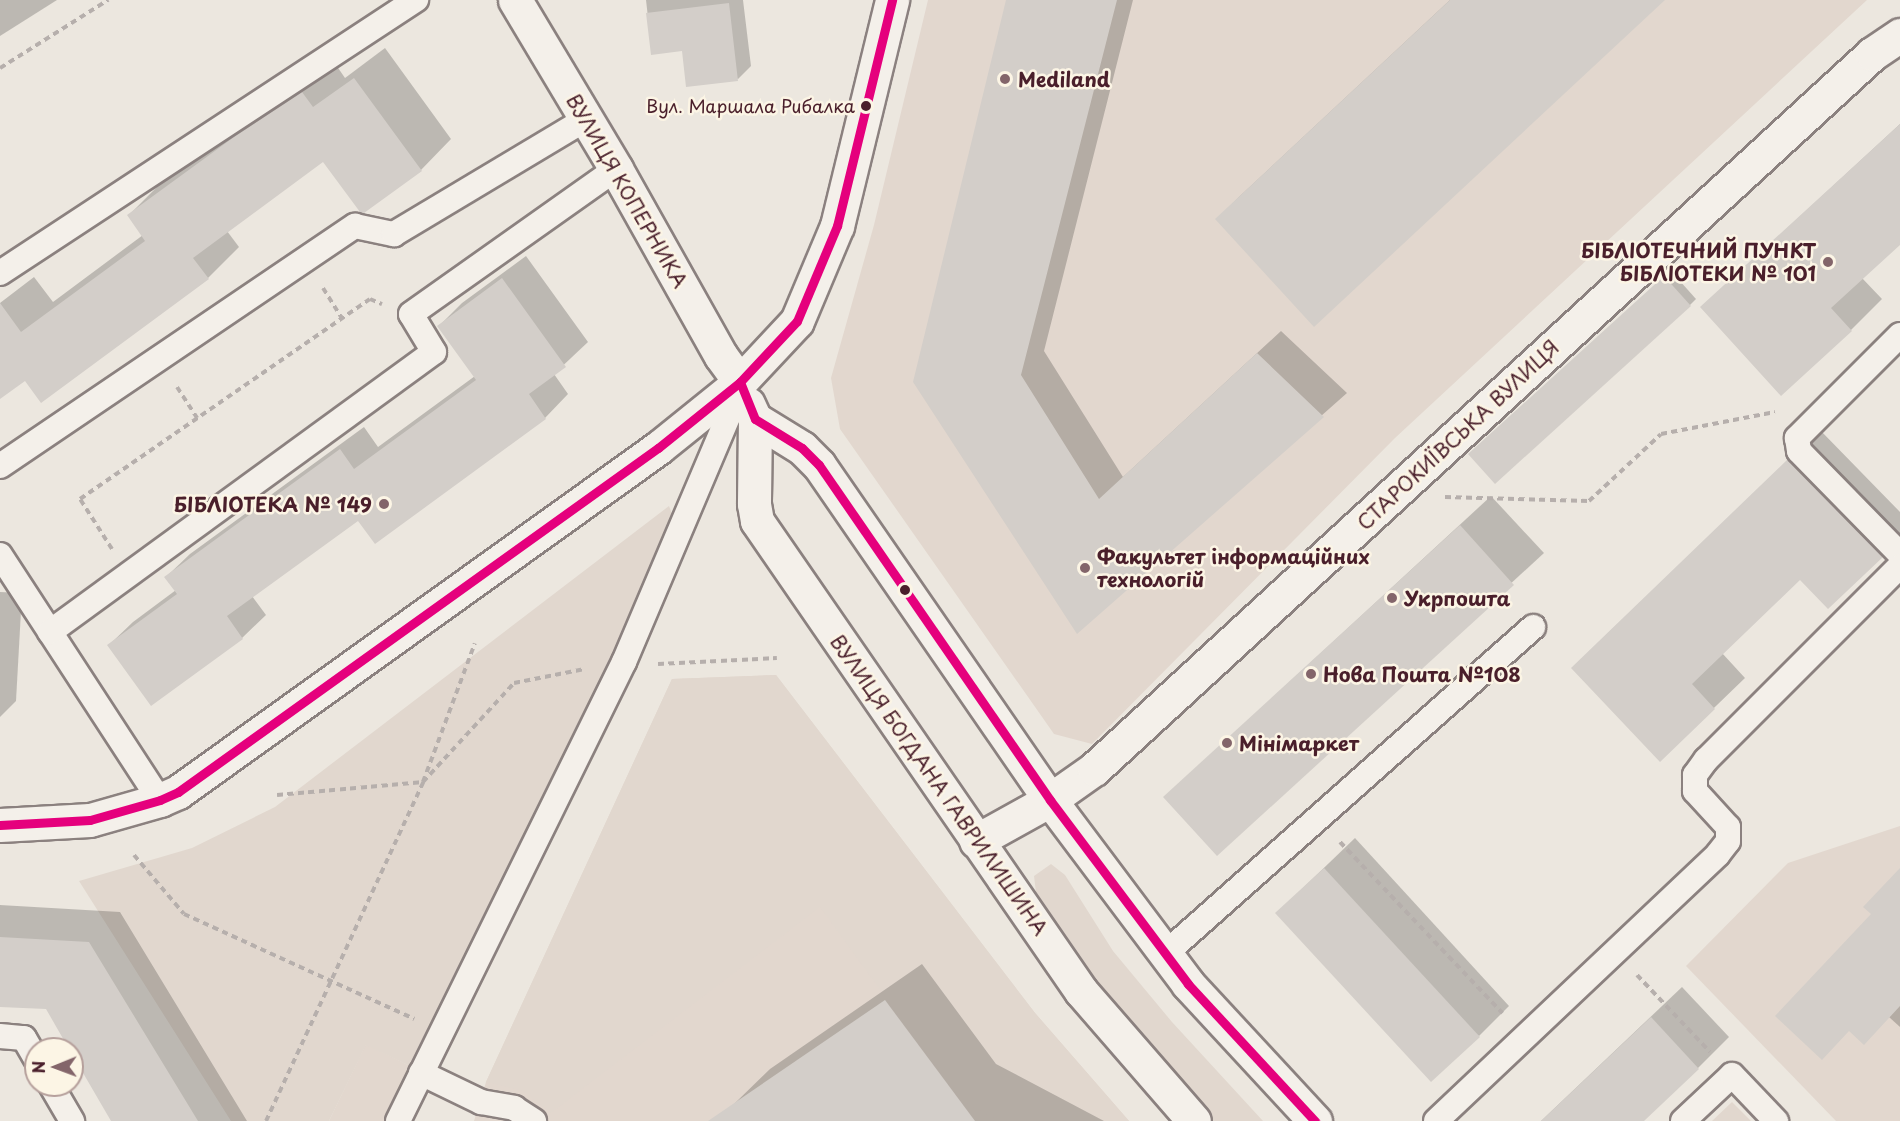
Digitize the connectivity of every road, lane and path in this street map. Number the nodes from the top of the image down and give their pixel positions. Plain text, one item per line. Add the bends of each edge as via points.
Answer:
1 (108, 0) edge
2 (416, 0) edge
3 (515, 0) edge
4 (892, 0) edge
5 (1900, 35) edge
6 (0, 68) edge
7 (586, 119) junction
8 (616, 169) junction
9 (0, 273) edge
10 (330, 299) dead end
11 (411, 314) junction
12 (342, 318) junction
13 (1900, 336) edge
14 (740, 382) junction
15 (184, 398) dead end
16 (1832, 402) junction
17 (197, 418) junction
18 (755, 418) junction
19 (0, 466) edge
20 (1439, 496) dead end
21 (1900, 554) edge
22 (0, 555) edge
23 (1900, 566) edge
24 (128, 575) junction
25 (1533, 627) dead end
26 (50, 632) junction
27 (475, 643) dead end
28 (777, 658) dead end
29 (624, 662) junction
30 (423, 782) junction
31 (277, 795) dead end
32 (1050, 800) junction
33 (160, 801) junction
34 (1317, 819) junction
35 (0, 825) edge
36 (976, 841) junction
37 (134, 855) dead end
38 (1615, 951) junction
39 (1166, 953) junction
40 (331, 982) junction
41 (442, 1032) junction
42 (0, 1036) edge
43 (1525, 1037) junction
44 (24, 1038) edge
45 (422, 1073) junction
46 (1732, 1075) junction
47 (58, 1097) edge
48 (72, 1121) edge
49 (266, 1121) edge
50 (398, 1121) edge
51 (534, 1121) edge
52 (1194, 1121) edge
53 (1315, 1121) edge
54 (1436, 1121) edge
55 (1683, 1121) edge
56 (1776, 1121) edge

1 - 6 path
2 - 9 lane
3 - 7 street, ВУЛИЦЯ КОПЕРНИКА
4 - 14 street via 837,226 797,321
5 - 32 street, СТАРОКИЇВСЬКА ВУЛИЦЯ via 1872,54 1094,770
7 - 8 street, ВУЛИЦЯ КОПЕРНИКА
7 - 19 lane via 394,234 355,226
8 - 11 lane
8 - 14 street, ВУЛИЦЯ КОПЕРНИКА via 721,356
10 - 12 path
11 - 12 path via 370,299
11 - 24 lane via 434,352
12 - 17 path
13 - 16 lane
14 - 18 street, ВУЛИЦЯ БОГДАНА ГАВРИЛИШИНА
14 - 29 lane
14 - 33 street via 658,448 178,792
15 - 17 path
16 - 20 path via 1661,434 1589,501
16 - 21 lane via 1797,438 1799,451
17 - 24 path via 80,499
18 - 32 street via 802,448 819,465
18 - 36 street, ВУЛИЦЯ БОГДАНА ГАВРИЛИШИНА via 757,521
22 - 26 lane
23 - 38 lane via 1700,766 1695,775 1695,790 1728,827 1728,842
24 - 26 lane
25 - 34 lane
26 - 33 lane
27 - 30 path
28 - 29 path
29 - 30 path via 514,683
29 - 41 lane
30 - 31 path
30 - 40 path
32 - 36 street, СТАРОКИЇВСЬКА ВУЛИЦЯ
32 - 39 street
33 - 35 street via 90,820
34 - 39 lane
34 - 43 path
36 - 52 street, ВУЛИЦЯ БОГДАНА ГАВРИЛИШИНА via 1081,991
37 - 40 path via 184,914
38 - 43 lane
38 - 46 path
39 - 53 street via 1188,984
40 - 41 path
40 - 49 path
41 - 45 lane
42 - 44 lane
43 - 54 lane
45 - 50 lane
45 - 51 lane via 481,1102 514,1108
46 - 55 lane
46 - 56 lane
47 - 48 lane

